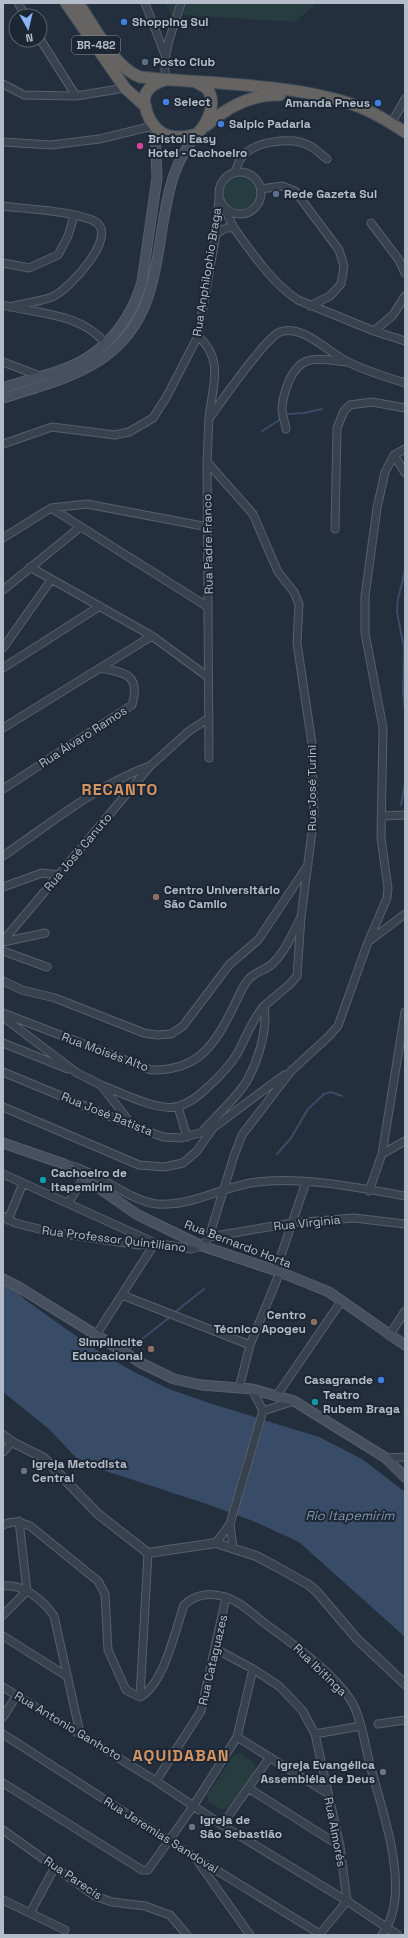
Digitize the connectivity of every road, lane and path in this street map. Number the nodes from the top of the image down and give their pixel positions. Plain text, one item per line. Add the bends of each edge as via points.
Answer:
1 (66, 3) edge
2 (78, 3) edge
3 (145, 3) edge
4 (181, 3) edge
5 (46, 48) edge
6 (166, 55) junction
7 (166, 79) junction
8 (195, 82) junction
9 (3, 84) edge
10 (125, 88) junction
11 (76, 96) junction
12 (322, 96) junction
13 (405, 99) edge
14 (146, 107) junction
15 (391, 124) junction
16 (154, 127) junction
17 (199, 132) junction
18 (405, 133) edge
19 (3, 142) edge
20 (327, 159) dead end
21 (235, 172) junction
22 (262, 189) junction
23 (219, 197) junction
24 (3, 206) edge
25 (224, 206) junction
26 (74, 216) junction
27 (371, 223) dead end
28 (234, 228) junction
29 (216, 234) junction
30 (3, 263) edge
31 (405, 272) edge
32 (405, 296) edge
33 (7, 306) edge
34 (310, 306) junction
35 (374, 331) junction
36 (198, 336) junction
37 (405, 341) edge
38 (105, 343) junction
39 (3, 362) edge
40 (347, 362) junction
41 (40, 376) junction
42 (405, 383) edge
43 (3, 388) edge
44 (3, 398) edge
45 (405, 408) edge
46 (209, 418) junction
47 (286, 429) dead end
48 (3, 444) edge
49 (405, 449) edge
50 (394, 455) junction
51 (207, 462) junction
52 (405, 473) edge
53 (51, 508) junction
54 (208, 527) junction
55 (79, 528) junction
56 (335, 529) dead end
57 (3, 538) edge
58 (30, 568) junction
59 (51, 580) junction
60 (3, 590) edge
61 (100, 606) junction
62 (208, 607) junction
63 (152, 636) junction
64 (3, 648) edge
65 (3, 668) edge
66 (100, 668) junction
67 (208, 677) junction
68 (209, 718) junction
69 (3, 728) edge
70 (210, 758) dead end
71 (150, 766) junction
72 (3, 789) edge
73 (405, 815) edge
74 (381, 816) junction
75 (3, 856) edge
76 (309, 863) junction
77 (58, 874) junction
78 (3, 887) edge
79 (405, 914) edge
80 (301, 917) junction
81 (45, 934) dead end
82 (3, 942) edge
83 (368, 942) junction
84 (3, 951) edge
85 (47, 967) dead end
86 (3, 981) edge
87 (264, 1006) junction
88 (405, 1012) edge
89 (3, 1013) edge
90 (3, 1017) edge
91 (3, 1043) edge
92 (291, 1071) junction
93 (3, 1072) edge
94 (77, 1073) junction
95 (101, 1085) junction
96 (178, 1107) junction
97 (3, 1108) edge
98 (133, 1126) junction
99 (213, 1128) junction
100 (201, 1133) junction
101 (187, 1137) junction
102 (405, 1141) edge
103 (3, 1143) edge
104 (382, 1154) junction
105 (64, 1164) junction
106 (3, 1174) edge
107 (84, 1178) junction
108 (306, 1182) junction
109 (23, 1183) junction
110 (224, 1189) junction
111 (369, 1191) junction
112 (405, 1196) edge
113 (68, 1203) junction
114 (5, 1218) edge
115 (292, 1224) junction
116 (405, 1224) edge
117 (209, 1237) junction
118 (155, 1243) junction
119 (202, 1246) junction
120 (278, 1271) junction
121 (3, 1279) edge
122 (122, 1295) junction
123 (342, 1300) junction
124 (405, 1311) edge
125 (96, 1335) junction
126 (389, 1336) junction
127 (250, 1345) junction
128 (405, 1345) edge
129 (239, 1388) junction
130 (252, 1389) junction
131 (277, 1395) junction
132 (294, 1401) junction
133 (263, 1412) junction
134 (3, 1435) edge
135 (12, 1442) junction
136 (3, 1452) edge
137 (405, 1457) edge
138 (386, 1458) junction
139 (405, 1477) edge
140 (19, 1521) junction
141 (230, 1522) junction
142 (3, 1525) edge
143 (216, 1543) junction
144 (233, 1548) junction
145 (148, 1553) junction
146 (3, 1586) edge
147 (27, 1591) junction
148 (226, 1598) junction
149 (3, 1615) edge
150 (3, 1636) edge
151 (216, 1649) junction
152 (253, 1669) junction
153 (68, 1677) junction
154 (405, 1684) edge
155 (3, 1687) edge
156 (17, 1695) junction
157 (140, 1697) junction
158 (3, 1717) edge
159 (405, 1720) edge
160 (378, 1724) dead end
161 (361, 1726) junction
162 (80, 1733) junction
163 (3, 1734) edge
164 (315, 1734) junction
165 (237, 1737) junction
166 (270, 1757) junction
167 (156, 1781) junction
168 (3, 1783) edge
169 (248, 1788) junction
170 (327, 1793) junction
171 (194, 1805) junction
172 (222, 1825) junction
173 (3, 1830) edge
174 (169, 1841) junction
175 (340, 1846) junction
176 (194, 1855) junction
177 (55, 1867) junction
178 (3, 1900) edge
179 (346, 1901) junction
180 (30, 1913) junction
181 (387, 1927) junction
182 (65, 1930) dead end
183 (187, 1935) edge
184 (250, 1935) edge
185 (320, 1935) edge
186 (382, 1935) edge
187 (398, 1935) edge

1 - 10 highway, BR-482
2 - 7 highway, BR-482 via 125,69 140,77
3 - 6 street
4 - 6 street
5 - 11 street
6 - 7 street
7 - 8 highway
7 - 14 highway via 149,89 145,96
8 - 12 highway
8 - 17 highway via 206,88 212,104 210,114
9 - 11 street via 24,95
10 - 11 street
10 - 14 highway, BR-482
12 - 15 highway via 346,102
12 - 17 highway via 276,94 253,98 232,106
13 - 15 street
14 - 16 highway, BR-482
15 - 18 highway
16 - 17 highway via 170,136 182,137
16 - 19 street via 51,146
16 - 38 main road via 157,178 142,282 138,297 127,318 120,329
17 - 44 main road via 180,158 170,185 151,286 140,315 125,338 102,360 80,373
20 - 21 street via 309,145 286,140 270,142 241,158
21 - 22 street via 248,173
21 - 23 street via 222,182
22 - 25 street via 258,205 245,214 233,213
22 - 34 street via 282,186 295,191 339,250 344,266 341,284 330,296
23 - 25 street
23 - 29 street, Rua Anphilophio Braga
24 - 26 street
25 - 28 street
26 - 30 street via 68,236 58,255 29,268
26 - 33 street via 94,221 101,230 97,248 82,272 72,283 52,297
27 - 31 street
28 - 29 street via 226,228
28 - 34 street via 259,262 288,294
29 - 36 street, Rua Anphilophio Braga
32 - 35 street via 393,315
33 - 38 street via 47,313 81,324 98,334
34 - 35 street
35 - 37 street
36 - 46 street, Rua Padre Franco via 208,345 215,373
36 - 48 street, Rua Anphilophio Braga via 161,406 153,418 140,427 115,435 52,427
38 - 41 main road via 85,359
39 - 41 street
40 - 42 street
40 - 46 street via 299,333 280,332 259,352
40 - 47 street via 316,359 296,368 283,402
41 - 43 main road
45 - 56 street via 372,402 350,405 344,411 337,428
46 - 51 street, Rua Padre Franco
49 - 50 street
50 - 52 street
50 - 74 street via 385,472 377,508 364,616 367,648 383,728
51 - 54 street, Rua Padre Franco
51 - 76 street, Rua José Turini via 253,514 278,572 294,592 299,604 298,654 312,744 314,816
53 - 54 street via 87,504
53 - 55 street
53 - 57 street
54 - 62 street, Rua Padre Franco
55 - 58 street
55 - 62 street
58 - 59 street
58 - 60 street
59 - 61 street
59 - 64 street
61 - 63 street
61 - 65 street
62 - 67 street, Rua Padre Franco
63 - 66 street
63 - 67 street
66 - 69 street
66 - 72 street, Rua Álvaro Ramos via 120,671 132,679 136,692 132,705
67 - 68 street, Rua Padre Franco
68 - 70 street, Rua Padre Franco
68 - 71 street, Rua José Canuto via 189,731
71 - 75 street via 110,784 73,806
71 - 77 street, Rua José Canuto
73 - 74 street
74 - 83 street via 387,898
76 - 80 street, Rua José Turini
76 - 86 street via 258,940 229,965 193,1015 171,1034 144,1033 55,998 22,990
77 - 78 street via 42,873
77 - 82 street, Rua José Canuto
79 - 83 street
80 - 87 street, Rua José Turini via 297,976
80 - 89 street, Rua Moisés Alto via 276,960 247,980 226,1022 206,1050 196,1060 178,1068 151,1070
81 - 82 street
83 - 92 street via 338,1026
84 - 85 street
87 - 96 street, Rua José Turini via 254,1017 237,1054 223,1073 203,1092
87 - 100 street via 264,1035 249,1078
88 - 104 street
90 - 94 street
91 - 94 street
92 - 99 street
92 - 110 street via 242,1135
93 - 98 street, Rua José Batista
94 - 95 street
95 - 96 street via 152,1104
95 - 98 street
96 - 101 street
97 - 99 street via 139,1165 164,1168 184,1163 197,1151
98 - 101 street, Rua José Batista via 163,1137
99 - 100 street, Rua José Batista
100 - 101 street, Rua José Batista
102 - 104 street
103 - 105 main road, Rua Bernardo Horta
104 - 111 street
105 - 107 main road, Rua Bernardo Horta
105 - 110 street via 92,1173 138,1198 155,1204 187,1202
106 - 109 street
107 - 113 street
107 - 119 main road, Rua Bernardo Horta via 138,1215
108 - 110 street via 256,1182
108 - 111 street
108 - 115 street
109 - 113 street
109 - 114 street
110 - 117 street
111 - 112 street
113 - 118 street
114 - 118 street, Rua Professor Quintiliano via 51,1232 140,1244
115 - 116 street, Rua Virginia via 354,1218
115 - 117 street, Rua Virginia
115 - 120 street
117 - 119 street
118 - 119 street, Rua Professor Quintiliano via 191,1249
118 - 122 street
119 - 120 main road, Rua Bernardo Horta
120 - 123 main road, Rua Bernardo Horta
120 - 127 street
121 - 125 main road
122 - 125 street
122 - 127 street
123 - 126 main road, Rua Bernardo Horta
123 - 131 street
124 - 126 street
125 - 129 main road via 142,1364 174,1379 201,1385
126 - 128 main road, Rua Bernardo Horta
127 - 129 street
129 - 130 main road
130 - 131 main road
130 - 133 street
131 - 132 main road
132 - 133 street
132 - 138 main road
133 - 141 street
134 - 135 street
135 - 136 street
135 - 145 street via 44,1458 98,1514
137 - 138 street
138 - 139 main road
140 - 142 street
140 - 147 street
140 - 157 street via 40,1532 98,1581 105,1594 108,1650 126,1690
141 - 143 street
141 - 144 street
143 - 144 street
143 - 145 street
144 - 154 street via 261,1559 309,1585 357,1640
145 - 157 street
146 - 147 street via 17,1586
147 - 149 street
147 - 153 street via 47,1606 54,1616
148 - 151 street, Rua Cataguazes
148 - 157 street, Rua Ibitinga via 206,1594 192,1598 184,1606 157,1680 148,1693
148 - 161 street, Rua Ibitinga via 250,1612 303,1651 340,1686 354,1706
150 - 153 street
151 - 152 street, Rua Aimorés
151 - 167 street, Rua Cataguazes via 201,1711
152 - 164 street, Rua Aimorés via 279,1686 297,1705
152 - 165 street
153 - 162 street
155 - 156 street, Rua Antonio Ganhoto
156 - 158 street
156 - 162 street, Rua Antonio Ganhoto
159 - 160 street
161 - 164 street
161 - 181 street, Rua Ibitinga via 394,1868 395,1897
162 - 167 street, Rua Antonio Ganhoto
163 - 174 street, Rua Jeremias Sandoval
164 - 170 street, Rua Aimorés
165 - 166 street
165 - 171 street
166 - 169 street
166 - 170 street
167 - 171 street, Rua Antonio Ganhoto
168 - 174 street via 142,1870 150,1868
169 - 172 street
169 - 175 street
170 - 175 street, Rua Aimorés
171 - 172 street, Rua Antonio Ganhoto
171 - 174 street
172 - 179 street
173 - 177 street, Rua Parecis
174 - 176 street, Rua Jeremias Sandoval
175 - 179 street, Rua Aimorés
176 - 184 street
176 - 185 street, Rua Jeremias Sandoval
177 - 180 street
177 - 183 street, Rua Parecis via 95,1896 112,1902 145,1906 170,1915
178 - 180 street
179 - 181 street
179 - 185 street
180 - 182 street
181 - 186 street, Rua Ibitinga
181 - 187 street

